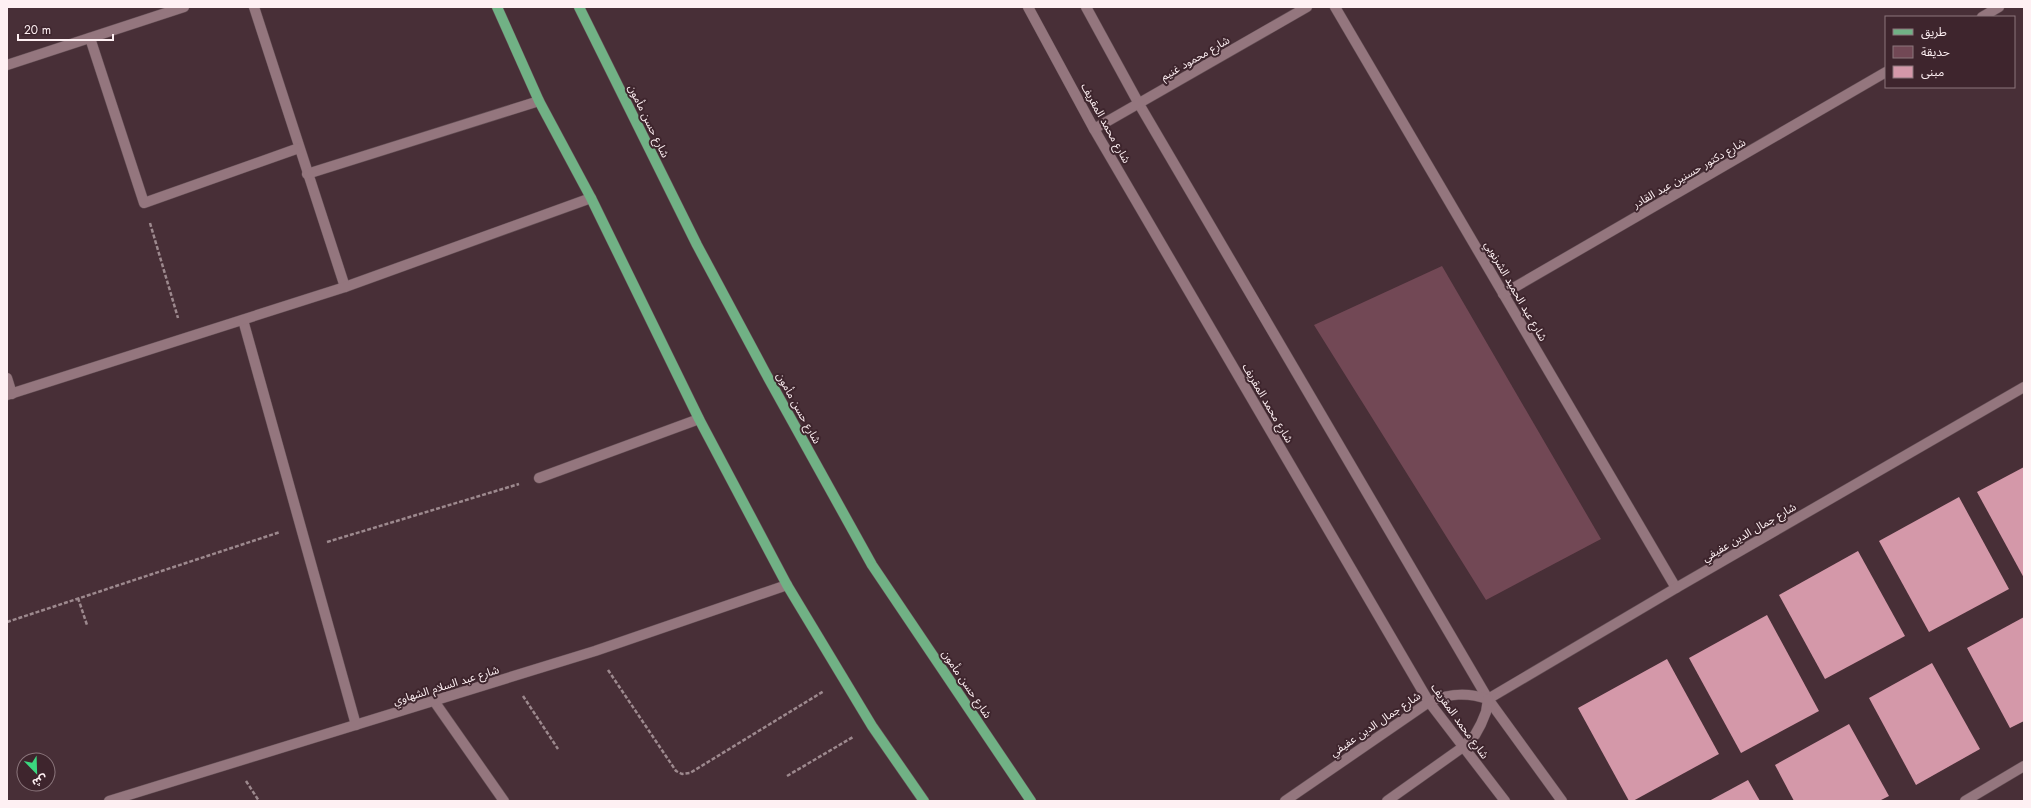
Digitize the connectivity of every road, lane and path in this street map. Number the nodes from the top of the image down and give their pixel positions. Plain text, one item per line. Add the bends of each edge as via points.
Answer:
1 (184, 7) edge
2 (254, 7) edge
3 (497, 7) edge
4 (579, 7) edge
5 (1028, 7) edge
6 (1086, 7) edge
7 (1307, 7) edge
8 (1335, 7) edge
9 (1999, 7) edge
10 (1984, 16) edge
11 (90, 38) junction
12 (7, 65) edge
13 (1885, 73) edge
14 (539, 102) junction
15 (1139, 104) junction
16 (1094, 129) junction
17 (299, 148) junction
18 (307, 174) junction
19 (591, 198) junction
20 (144, 203) junction
21 (345, 287) junction
22 (1503, 294) junction
23 (243, 320) junction
24 (184, 338) junction
25 (7, 378) edge
26 (2024, 387) edge
27 (10, 394) edge
28 (699, 419) junction
29 (539, 478) joint
30 (300, 525) junction
31 (307, 548) junction
32 (787, 585) junction
33 (1676, 588) junction
34 (78, 598) junction
35 (7, 622) edge
36 (87, 625) dead end
37 (595, 651) junction
38 (511, 677) junction
39 (844, 679) junction
40 (1488, 700) junction
41 (434, 701) junction
42 (1429, 702) junction
43 (356, 725) junction
44 (872, 726) junction
45 (1463, 747) junction
46 (558, 749) dead end
47 (2024, 766) edge
48 (787, 776) dead end
49 (109, 801) edge
50 (504, 801) edge
51 (924, 801) edge
52 (1031, 801) edge
53 (1285, 801) edge
54 (1387, 801) edge
55 (1505, 801) edge
56 (1562, 801) edge
57 (1964, 801) edge

1 - 11 street
2 - 17 street
3 - 14 main road
4 - 52 main road, شارع حسن مأمون via 697,245 872,565
5 - 16 street, شارع محمد المقريف
6 - 15 street
7 - 15 street, شارع محمود غنيم
8 - 22 street, شارع عبد الحميد الشرنوبي
9 - 10 street
11 - 12 street
11 - 20 street
13 - 22 street, شارع دكتور حسنين عبد القادر
14 - 18 street
14 - 19 main road
15 - 16 street, شارع محمود غنيم
15 - 40 street
16 - 42 street, شارع محمد المقريف
17 - 18 street
17 - 20 street
18 - 21 street
19 - 21 street
19 - 28 main road
20 - 24 path
21 - 23 street
22 - 33 street, شارع عبد الحميد الشرنوبي
23 - 24 street
23 - 30 street
24 - 27 street
25 - 27 street
26 - 33 street, شارع جمال الدين عفيفي
28 - 29 street
28 - 32 main road
29 - 31 path
30 - 31 street
30 - 34 path
31 - 43 street
32 - 37 street, شارع عبد السلام الشهاوي
32 - 39 main road
33 - 40 street, شارع جمال الدين عفيفي
34 - 35 path
34 - 36 path
37 - 38 street, شارع عبد السلام الشهاوي
37 - 39 path via 676,771 682,774 690,773
38 - 41 street, شارع عبد السلام الشهاوي
38 - 46 path
39 - 44 main road
40 - 42 street, شارع جمال الدين عفيفي via 1476,695 1452,694
40 - 45 street via 1481,724 1475,735
40 - 56 street
41 - 43 street, شارع عبد السلام الشهاوي
41 - 50 street
42 - 45 street, شارع محمد المقريف
42 - 53 street, شارع جمال الدين عفيفي
43 - 49 street, شارع عبد السلام الشهاوي
44 - 48 path
44 - 51 main road
45 - 54 street
45 - 55 street, شارع محمد المقريف
47 - 57 street

